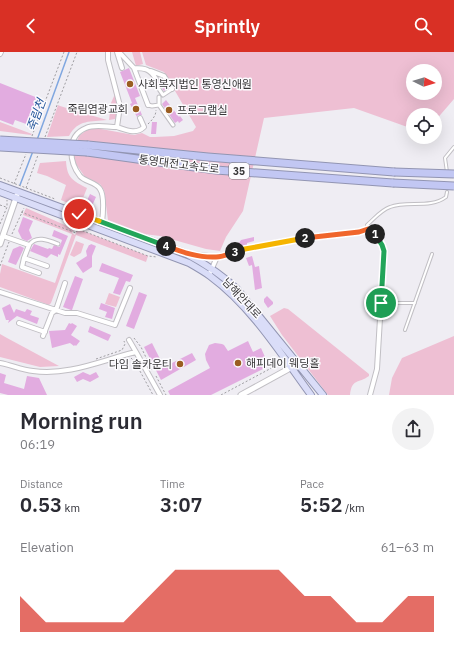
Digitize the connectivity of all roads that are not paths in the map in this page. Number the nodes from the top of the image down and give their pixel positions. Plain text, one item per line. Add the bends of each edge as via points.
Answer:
1 (108, 52) edge
2 (118, 52) edge
3 (122, 68) dead end
4 (134, 68) junction
5 (151, 71) junction
6 (156, 81) joint
7 (172, 89) joint
8 (159, 97) dead end
9 (148, 105) joint
10 (157, 105) junction
11 (140, 118) dead end
12 (173, 125) dead end
13 (117, 127) junction
14 (0, 140) edge
15 (0, 147) edge
16 (88, 148) junction
17 (454, 148) edge
18 (451, 174) edge
19 (0, 185) edge
20 (454, 186) edge
21 (0, 192) edge
22 (447, 192) dead end
23 (16, 194) junction
24 (102, 223) junction
25 (368, 229) junction
26 (3, 236) junction
27 (0, 244) edge
28 (58, 244) dead end
29 (29, 245) junction
30 (185, 253) junction
31 (432, 254) dead end
32 (24, 258) junction
33 (217, 258) junction
34 (47, 266) dead end
35 (212, 269) junction
36 (39, 273) dead end
37 (209, 276) junction
38 (66, 284) dead end
39 (130, 288) dead end
40 (0, 292) edge
41 (381, 303) junction
42 (415, 303) junction
43 (56, 310) junction
44 (19, 323) dead end
45 (405, 330) dead end
46 (129, 340) dead end
47 (136, 352) junction
48 (0, 363) edge
49 (297, 363) junction
50 (291, 368) junction
51 (160, 395) edge
52 (241, 395) edge
53 (311, 395) edge
54 (323, 395) edge
55 (370, 395) edge

1 - 13 street via 120,106
2 - 3 street
2 - 4 street
4 - 5 street
4 - 9 street
5 - 6 street
5 - 7 street via 164,76
6 - 7 street via 163,95
8 - 10 street
9 - 10 street
10 - 12 street
11 - 13 street via 144,127 141,130 134,132
13 - 24 street via 86,128 75,136 72,142 72,162 81,177 101,190 104,207
14 - 16 highway, 통영대전고속도로 / 35, bridge
15 - 16 highway, 통영대전고속도로 / 35, bridge
16 - 18 highway, 통영대전고속도로 / 35, bridge via 394,172
16 - 20 highway, 통영대전고속도로 / 35, bridge via 216,170
17 - 18 lane via 445,158
19 - 23 main road, 남해안대로
21 - 23 main road, 남해안대로
22 - 25 lane via 446,197 436,202 387,207 367,225
23 - 24 main road, 남해안대로
23 - 26 street
23 - 37 main road, 남해안대로 via 189,263
24 - 30 main road, 남해안대로
25 - 33 street via 285,241
25 - 41 street via 377,236 384,251
26 - 27 street
26 - 29 street
28 - 29 street via 40,239
29 - 32 street
30 - 33 street
30 - 35 main road, 남해안대로
31 - 42 lane
32 - 34 street
32 - 36 street via 22,267
33 - 35 street
35 - 37 street
35 - 49 main road, 남해안대로 via 237,289
37 - 50 main road, 남해안대로 via 232,294 256,320
38 - 43 street
39 - 43 street via 115,325 77,313
40 - 43 street
41 - 42 lane
41 - 55 street via 377,370
42 - 45 lane
43 - 44 street via 52,313 44,334
46 - 47 street
47 - 48 street via 76,370 59,372 32,371
47 - 51 street
49 - 50 street
49 - 54 main road, 남해안대로
50 - 52 street
50 - 53 main road, 남해안대로

